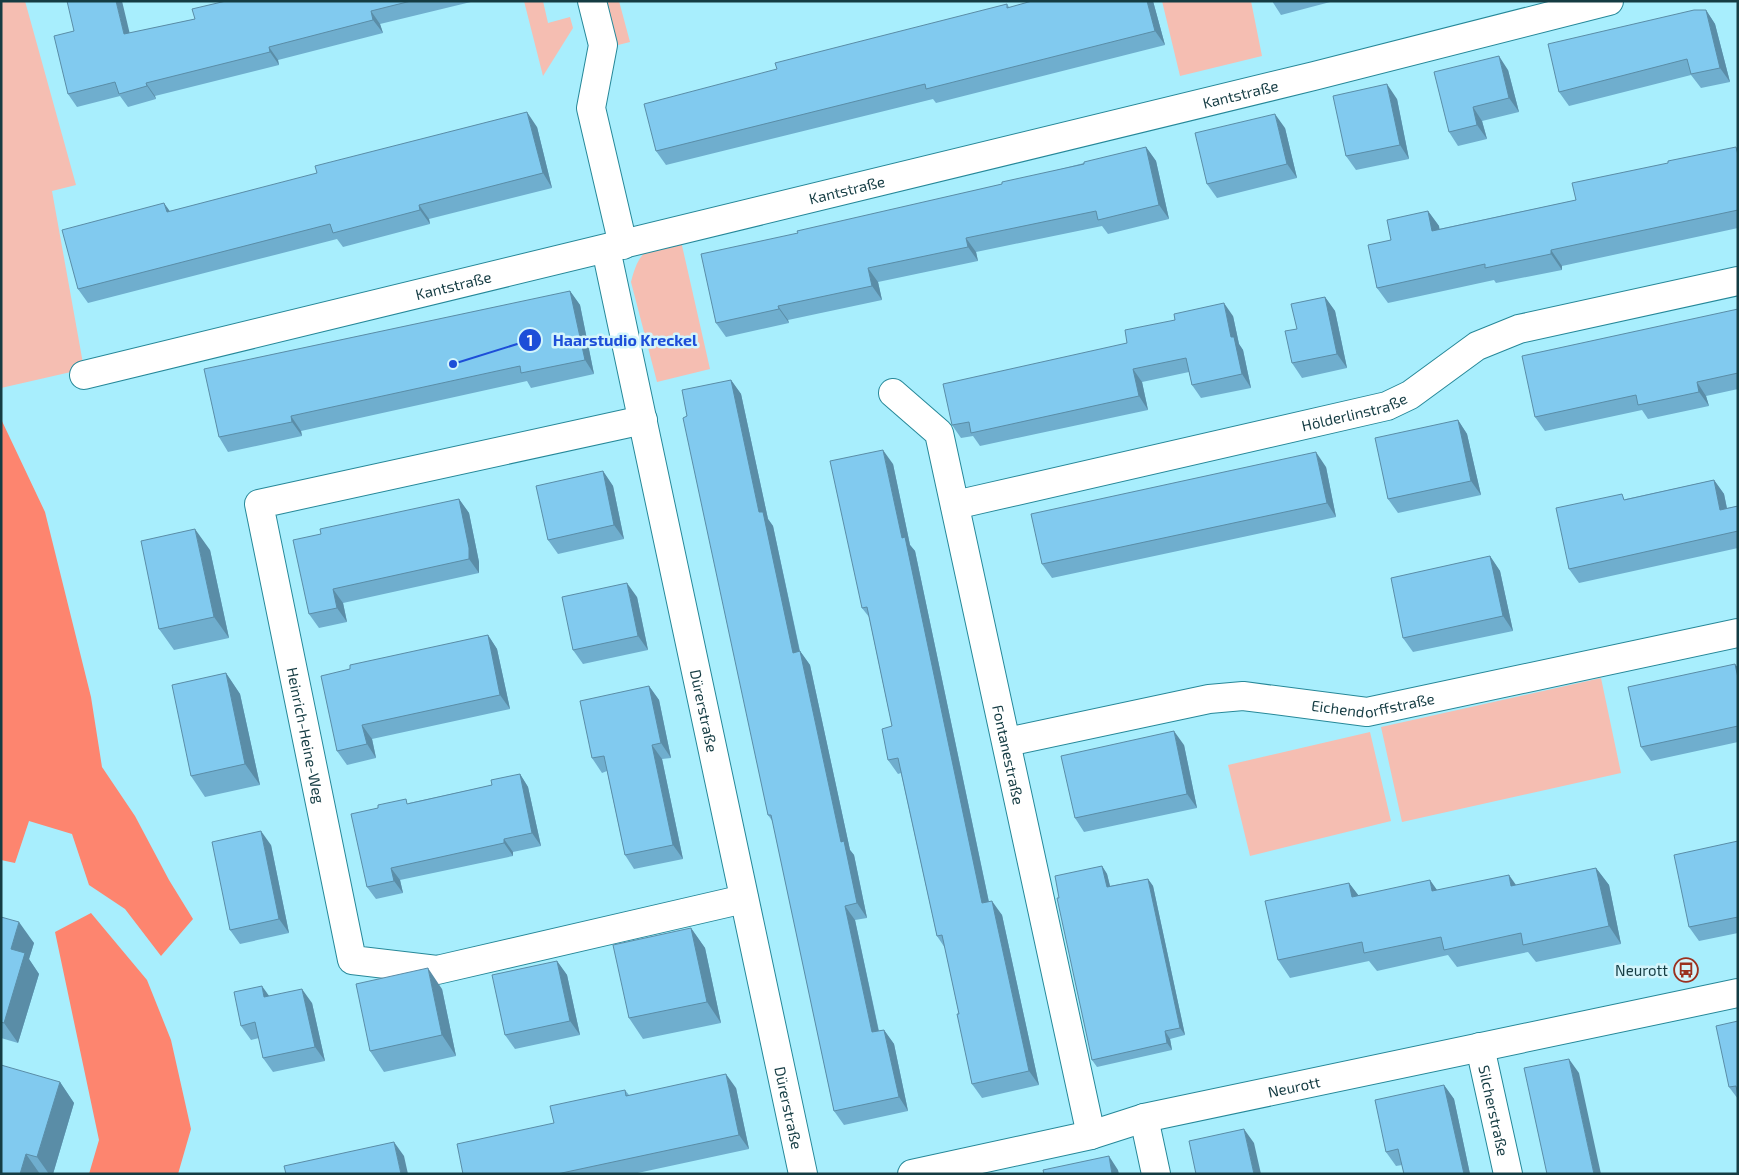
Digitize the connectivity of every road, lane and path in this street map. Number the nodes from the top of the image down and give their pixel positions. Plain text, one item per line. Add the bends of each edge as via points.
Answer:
1 (592, 1) edge
2 (1608, 1) edge
3 (615, 247) junction
4 (1738, 281) edge
5 (84, 375) dead end
6 (893, 393) dead end
7 (643, 420) junction
8 (954, 505) junction
9 (1738, 633) edge
10 (1007, 742) junction
11 (744, 899) junction
12 (1738, 993) edge
13 (1480, 1047) junction
14 (1144, 1118) junction
15 (1092, 1135) junction
16 (803, 1174) edge
17 (912, 1174) edge
18 (1156, 1174) edge
19 (1508, 1174) edge

1 - 3 street, Dürerstraße via 603,45 591,108
2 - 3 street, Kantstraße
3 - 5 street, Kantstraße
3 - 7 street, Dürerstraße
4 - 8 street, Hölderlinstraße via 1510,332 1477,346 1410,395 1370,411
6 - 8 street, Fontanestraße via 940,433
7 - 11 street, Dürerstraße
7 - 11 street, Heinrich-Heine-Weg via 258,504 352,960 437,970
8 - 10 street, Fontanestraße
9 - 10 street, Eichendorffstraße via 1367,712 1243,696 1208,699
10 - 15 street, Fontanestraße
11 - 16 street, Dürerstraße
12 - 13 street, Neurott
13 - 14 street, Neurott
13 - 19 street, Silcherstraße
14 - 15 street, Neurott
14 - 18 street
15 - 17 street, Neurott

